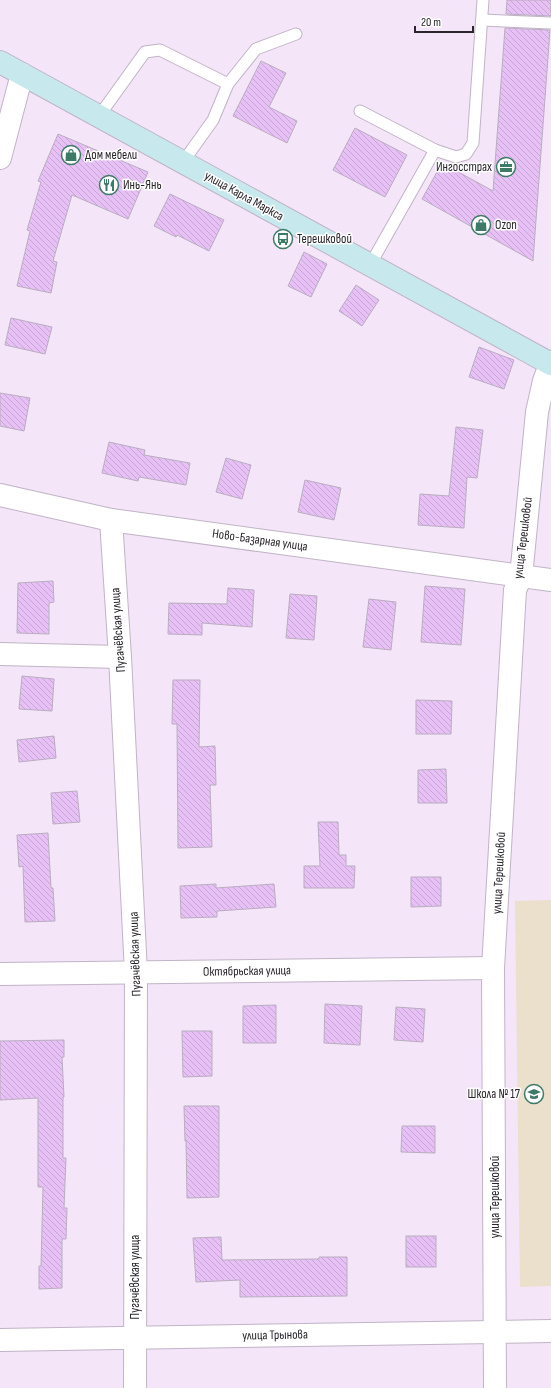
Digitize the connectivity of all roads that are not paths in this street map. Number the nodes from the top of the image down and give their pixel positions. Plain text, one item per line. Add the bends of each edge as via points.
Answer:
1 (483, 0) edge
2 (482, 20) junction
3 (551, 23) edge
4 (296, 34) dead end
5 (0, 62) edge
6 (22, 74) junction
7 (228, 84) junction
8 (360, 111) dead end
9 (99, 116) junction
10 (435, 150) junction
11 (0, 158) edge
12 (183, 162) junction
13 (370, 265) junction
14 (551, 363) edge
15 (0, 495) edge
16 (111, 520) junction
17 (521, 576) junction
18 (551, 580) edge
19 (0, 654) edge
20 (120, 656) junction
21 (493, 968) junction
22 (136, 973) junction
23 (0, 974) edge
24 (551, 1331) edge
25 (495, 1332) junction
26 (135, 1337) junction
27 (0, 1340) edge
28 (135, 1388) edge
29 (495, 1388) edge

1 - 2 lane
2 - 3 lane
2 - 10 lane via 473,143 466,154 456,157
4 - 7 lane via 256,49
5 - 6 street, улица Карла Маркса
6 - 9 street, улица Карла Маркса
6 - 11 street
7 - 9 lane via 160,50 145,52
7 - 12 lane via 213,120
8 - 10 lane
9 - 12 street, улица Карла Маркса
10 - 13 lane
12 - 13 street, улица Карла Маркса
13 - 14 street, улица Карла Маркса
14 - 17 street, улица Терешковой via 537,412
15 - 16 street, Ново-Базарная улица
16 - 17 street, Ново-Базарная улица
16 - 20 street, Пугачёвская улица
17 - 18 street, Ново-Базарная улица
17 - 21 street, улица Терешковой via 515,590
19 - 20 street
20 - 22 street, Пугачёвская улица
21 - 22 street, Октябрьская улица
21 - 25 street, улица Терешковой
22 - 23 street, Октябрьская улица
22 - 26 street, Пугачёвская улица
24 - 25 street, улица Трынова
25 - 26 street, улица Трынова
25 - 29 street, улица Терешковой
26 - 27 street, улица Трынова
26 - 28 street, Пугачёвская улица

